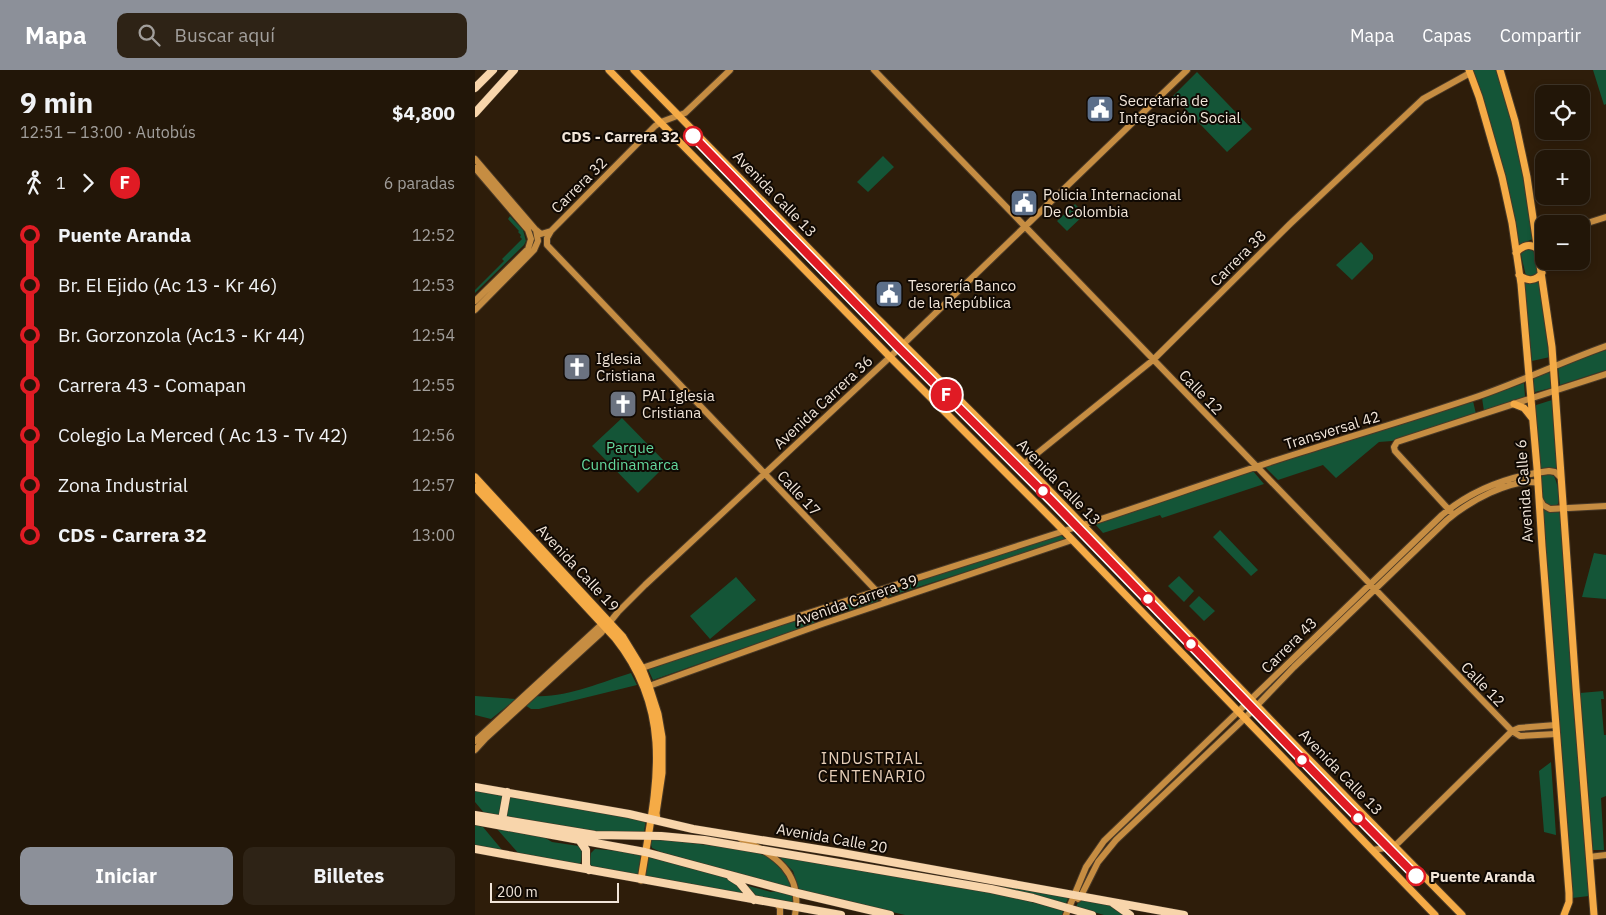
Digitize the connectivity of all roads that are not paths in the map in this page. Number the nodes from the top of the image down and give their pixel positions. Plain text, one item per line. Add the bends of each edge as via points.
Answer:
1 (493, 70) edge
2 (609, 70) edge
3 (634, 70) edge
4 (729, 70) edge
5 (873, 70) edge
6 (1187, 70) edge
7 (1500, 70) edge
8 (1470, 71) edge
9 (512, 72) edge
10 (475, 88) edge
11 (475, 113) edge
12 (679, 116) junction
13 (661, 122) junction
14 (475, 159) edge
15 (475, 168) edge
16 (1535, 215) edge
17 (1606, 217) edge
18 (1590, 222) edge
19 (1025, 227) junction
20 (532, 229) junction
21 (551, 231) junction
22 (1535, 247) edge
23 (549, 248) junction
24 (534, 250) junction
25 (1516, 253) junction
26 (1542, 270) edge
27 (1542, 273) junction
28 (1519, 275) junction
29 (475, 301) edge
30 (475, 310) edge
31 (903, 345) junction
32 (1606, 346) edge
33 (890, 357) junction
34 (1153, 360) junction
35 (1553, 366) junction
36 (1606, 374) edge
37 (1529, 376) junction
38 (1554, 390) junction
39 (1531, 398) junction
40 (1514, 404) junction
41 (1533, 419) junction
42 (1024, 464) junction
43 (1256, 467) junction
44 (1537, 472) junction
45 (764, 474) junction
46 (475, 477) edge
47 (1561, 478) junction
48 (1538, 483) junction
49 (475, 488) edge
50 (1539, 497) junction
51 (1606, 506) edge
52 (1563, 509) junction
53 (1451, 512) junction
54 (1083, 524) junction
55 (1063, 530) junction
56 (1072, 540) junction
57 (1369, 585) junction
58 (876, 590) junction
59 (1375, 590) junction
60 (887, 602) junction
61 (606, 625) junction
62 (642, 668) junction
63 (647, 686) junction
64 (524, 700) junction
65 (1254, 702) junction
66 (1242, 715) junction
67 (1556, 725) junction
68 (1511, 732) junction
69 (1556, 734) junction
70 (475, 741) edge
71 (475, 750) edge
72 (475, 787) edge
73 (507, 792) junction
74 (475, 815) edge
75 (502, 820) junction
76 (653, 820) junction
77 (475, 821) edge
78 (734, 835) junction
79 (647, 836) junction
80 (705, 840) junction
81 (580, 841) junction
82 (789, 844) junction
83 (1393, 846) junction
84 (475, 849) edge
85 (763, 850) junction
86 (1373, 850) junction
87 (645, 852) junction
88 (1606, 855) edge
89 (795, 856) junction
90 (1589, 857) junction
91 (589, 870) junction
92 (725, 874) junction
93 (972, 877) junction
94 (641, 880) junction
95 (963, 884) junction
96 (797, 893) junction
97 (1078, 895) junction
98 (754, 900) junction
99 (1110, 901) junction
100 (835, 902) junction
101 (777, 904) junction
102 (1068, 910) edge
103 (796, 911) edge
104 (833, 914) junction
105 (780, 915) edge
106 (841, 915) edge
107 (890, 915) edge
108 (1092, 915) edge
109 (1130, 915) edge
110 (1184, 915) edge
111 (1435, 915) edge
112 (1462, 915) edge
113 (1564, 915) edge
114 (1594, 915) edge

1 - 10 highway
2 - 13 main road, Avenida Calle 13
3 - 12 main road, Avenida Calle 13
4 - 12 street, Carrera 32
5 - 19 street, Calle 12
6 - 19 street, Avenida Carrera 36
7 - 16 main road
8 - 25 main road, Avenida Calle 6 via 1502,177
8 - 34 street, Carrera 38 via 1423,99
9 - 11 highway
12 - 13 street, Carrera 32
12 - 31 main road, Avenida Calle 13
13 - 21 street, Carrera 32
13 - 33 main road, Avenida Calle 13
14 - 20 street
15 - 20 street
17 - 18 street
19 - 31 street, Avenida Carrera 36
19 - 34 street, Calle 12
20 - 21 street via 541,234
20 - 24 street via 539,238
20 - 29 street via 528,248
21 - 23 street, Carrera 32 via 547,241
22 - 25 main road via 1526,245
23 - 24 street via 541,246
23 - 45 street, Calle 17
24 - 30 street
25 - 28 main road, Avenida Calle 6
26 - 27 main road
27 - 28 main road via 1532,280
27 - 35 main road
28 - 37 main road, Avenida Calle 6
31 - 33 street, Avenida Carrera 36
31 - 42 main road, Avenida Calle 13
32 - 35 street, Transversal 42
33 - 45 street, Avenida Carrera 36
33 - 55 main road, Avenida Calle 13
34 - 42 street, Carrera 38
34 - 43 street, Calle 12
35 - 37 street, Transversal 42
35 - 38 main road
36 - 38 street
37 - 39 main road, Avenida Calle 6
37 - 43 street, Transversal 42 via 1432,411
38 - 39 street
38 - 47 main road
39 - 40 street
39 - 41 main road, Avenida Calle 6
40 - 41 main road via 1525,408
40 - 53 street via 1394,445 1395,451
41 - 44 main road, Avenida Calle 6
42 - 54 main road, Avenida Calle 13
43 - 54 street, Transversal 42
43 - 57 street, Calle 12
44 - 47 street, Carrera 43 via 1553,471
44 - 48 main road, Avenida Calle 6
44 - 53 street, Carrera 43 via 1488,486
45 - 58 street, Calle 17
45 - 61 street, Avenida Carrera 36 via 645,584
46 - 61 main road, Avenida Calle 19
47 - 52 main road
48 - 50 main road, Avenida Calle 6
48 - 53 street, Carrera 43 via 1525,482 1503,488
49 - 61 main road, Avenida Calle 19
50 - 52 street via 1547,508
50 - 67 main road, Avenida Calle 6
51 - 52 street
52 - 90 main road
53 - 57 street, Carrera 43
53 - 59 street, Carrera 43
54 - 55 street, Transversal 42
54 - 65 main road, Avenida Calle 13
55 - 56 main road, Avenida Calle 13
55 - 58 street, Avenida Carrera 39
56 - 60 street, Avenida Carrera 39
56 - 66 main road, Avenida Calle 13
57 - 59 street, Calle 12
57 - 65 street, Carrera 43
58 - 60 street, Calle 17
58 - 62 street, Avenida Carrera 39
59 - 65 street, Carrera 43
59 - 68 street, Calle 12
60 - 63 street, Avenida Carrera 39
61 - 62 main road, Avenida Calle 19 via 626,641
61 - 63 main road, Avenida Calle 19
61 - 64 street, Avenida Carrera 36
62 - 63 main road, Avenida Calle 19
63 - 76 main road via 657,744
64 - 70 street, Avenida Carrera 36
64 - 71 street, Avenida Carrera 36
65 - 66 street, Carrera 43
65 - 83 main road, Avenida Calle 13
66 - 86 main road, Avenida Calle 13
66 - 97 street, Carrera 43 via 1104,841 1088,863
67 - 68 street via 1519,728
67 - 69 main road, Avenida Calle 6
68 - 69 street via 1520,736
68 - 83 street
69 - 113 main road, Avenida Calle 6 via 1569,893
72 - 73 highway, Avenida Calle 20
73 - 75 highway
73 - 76 highway, Avenida Calle 20
74 - 75 highway, Avenida Calle 20
75 - 79 highway, Avenida Calle 20 via 595,835
76 - 78 highway, Avenida Calle 20
76 - 79 main road
77 - 81 highway
78 - 80 highway
78 - 82 highway, Avenida Calle 20
78 - 85 street
79 - 80 highway, Avenida Calle 20
79 - 87 main road
80 - 85 highway, Avenida Calle 20
81 - 87 highway
81 - 91 highway via 586,850 585,865
82 - 89 highway
82 - 93 highway, Avenida Calle 20
83 - 86 street
83 - 112 main road, Avenida Calle 13
84 - 91 highway
85 - 89 highway, Avenida Calle 20
85 - 96 street via 788,871
86 - 111 main road, Avenida Calle 13
87 - 92 highway
87 - 94 main road
88 - 90 street
89 - 95 highway, Avenida Calle 20
90 - 114 main road
91 - 94 highway
92 - 96 highway
92 - 98 highway via 739,882
93 - 95 highway
93 - 97 highway, Avenida Calle 20
94 - 98 highway
95 - 102 highway, Avenida Calle 20 via 1026,897
96 - 100 highway
96 - 103 street
97 - 99 highway, Avenida Calle 20
97 - 102 street, Carrera 43
98 - 101 highway
99 - 109 highway
99 - 110 highway, Avenida Calle 20
100 - 104 highway
100 - 107 highway
101 - 103 highway
101 - 105 street
102 - 108 highway, Avenida Calle 20
103 - 104 highway
104 - 106 highway

